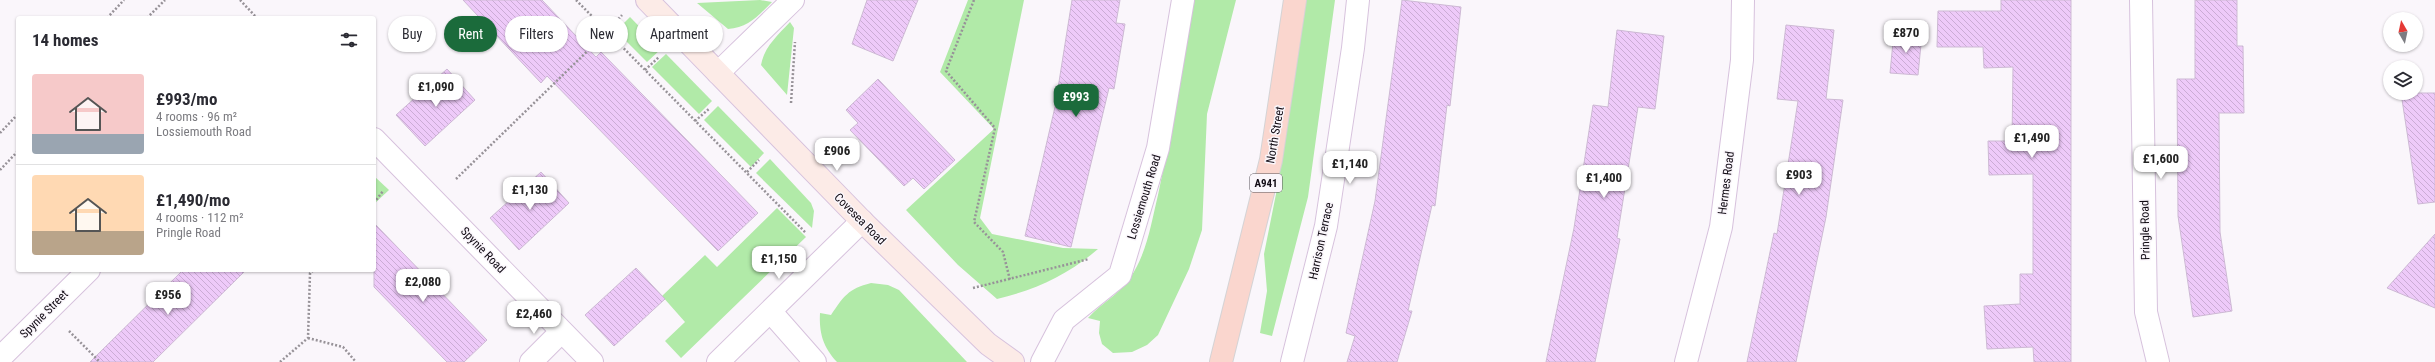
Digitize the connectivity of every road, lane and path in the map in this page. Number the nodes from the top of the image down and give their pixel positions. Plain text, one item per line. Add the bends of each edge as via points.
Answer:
1 (124, 0) edge
2 (165, 0) edge
3 (240, 0) edge
4 (647, 0) edge
5 (793, 0) edge
6 (974, 0) edge
7 (1183, 0) edge
8 (1295, 0) edge
9 (1358, 0) edge
10 (1743, 0) edge
11 (2141, 0) edge
12 (577, 1) edge
13 (625, 11) dead end
14 (109, 16) edge
15 (149, 16) edge
16 (255, 16) edge
17 (592, 16) edge
18 (621, 16) edge
19 (795, 39) dead end
20 (586, 52) edge
21 (627, 52) edge
22 (718, 73) junction
23 (16, 116) edge
24 (0, 133) edge
25 (376, 141) edge
26 (788, 147) junction
27 (16, 153) edge
28 (0, 170) edge
29 (434, 200) junction
30 (862, 221) junction
31 (1127, 250) junction
32 (827, 256) junction
33 (87, 272) edge
34 (311, 272) edge
35 (1010, 280) junction
36 (938, 295) junction
37 (48, 309) junction
38 (771, 312) junction
39 (561, 332) junction
40 (308, 338) junction
41 (0, 358) edge
42 (100, 362) edge
43 (280, 362) edge
44 (356, 362) edge
45 (531, 362) edge
46 (592, 362) edge
47 (718, 362) edge
48 (815, 362) edge
49 (1013, 362) edge
50 (1042, 362) edge
51 (1221, 362) edge
52 (1292, 362) edge
53 (1686, 362) edge
54 (2158, 362) edge

1 - 14 path
2 - 15 path
3 - 16 path
4 - 22 street, Covesea Road
5 - 22 street
6 - 35 path via 946,71 995,128 974,222 1003,252
7 - 31 street, Lossiemouth Road via 1158,148
8 - 51 main road, North Street / A941 via 1271,160
9 - 52 street, Harrison Terrace via 1326,226
10 - 53 street, Hermes Road via 1742,60 1721,227
11 - 54 street, Pringle Road via 2146,312
12 - 17 path
13 - 18 path
19 - 26 path
20 - 29 path
21 - 32 path
22 - 26 street, Covesea Road
23 - 24 path
25 - 29 street, Spynie Road
26 - 30 street, Covesea Road
27 - 28 path
29 - 39 street, Spynie Road
30 - 32 street
30 - 36 street, Covesea Road
31 - 35 path
31 - 50 street, Lossiemouth Road via 1120,275 1064,320
32 - 38 street
33 - 37 street, Spynie Street
34 - 40 path
35 - 36 path
36 - 49 street, Covesea Road via 988,344
37 - 41 street, Spynie Street
37 - 42 path
38 - 47 street
38 - 48 street
39 - 45 street
39 - 46 street, Spynie Road
40 - 43 path
40 - 44 path via 343,347

